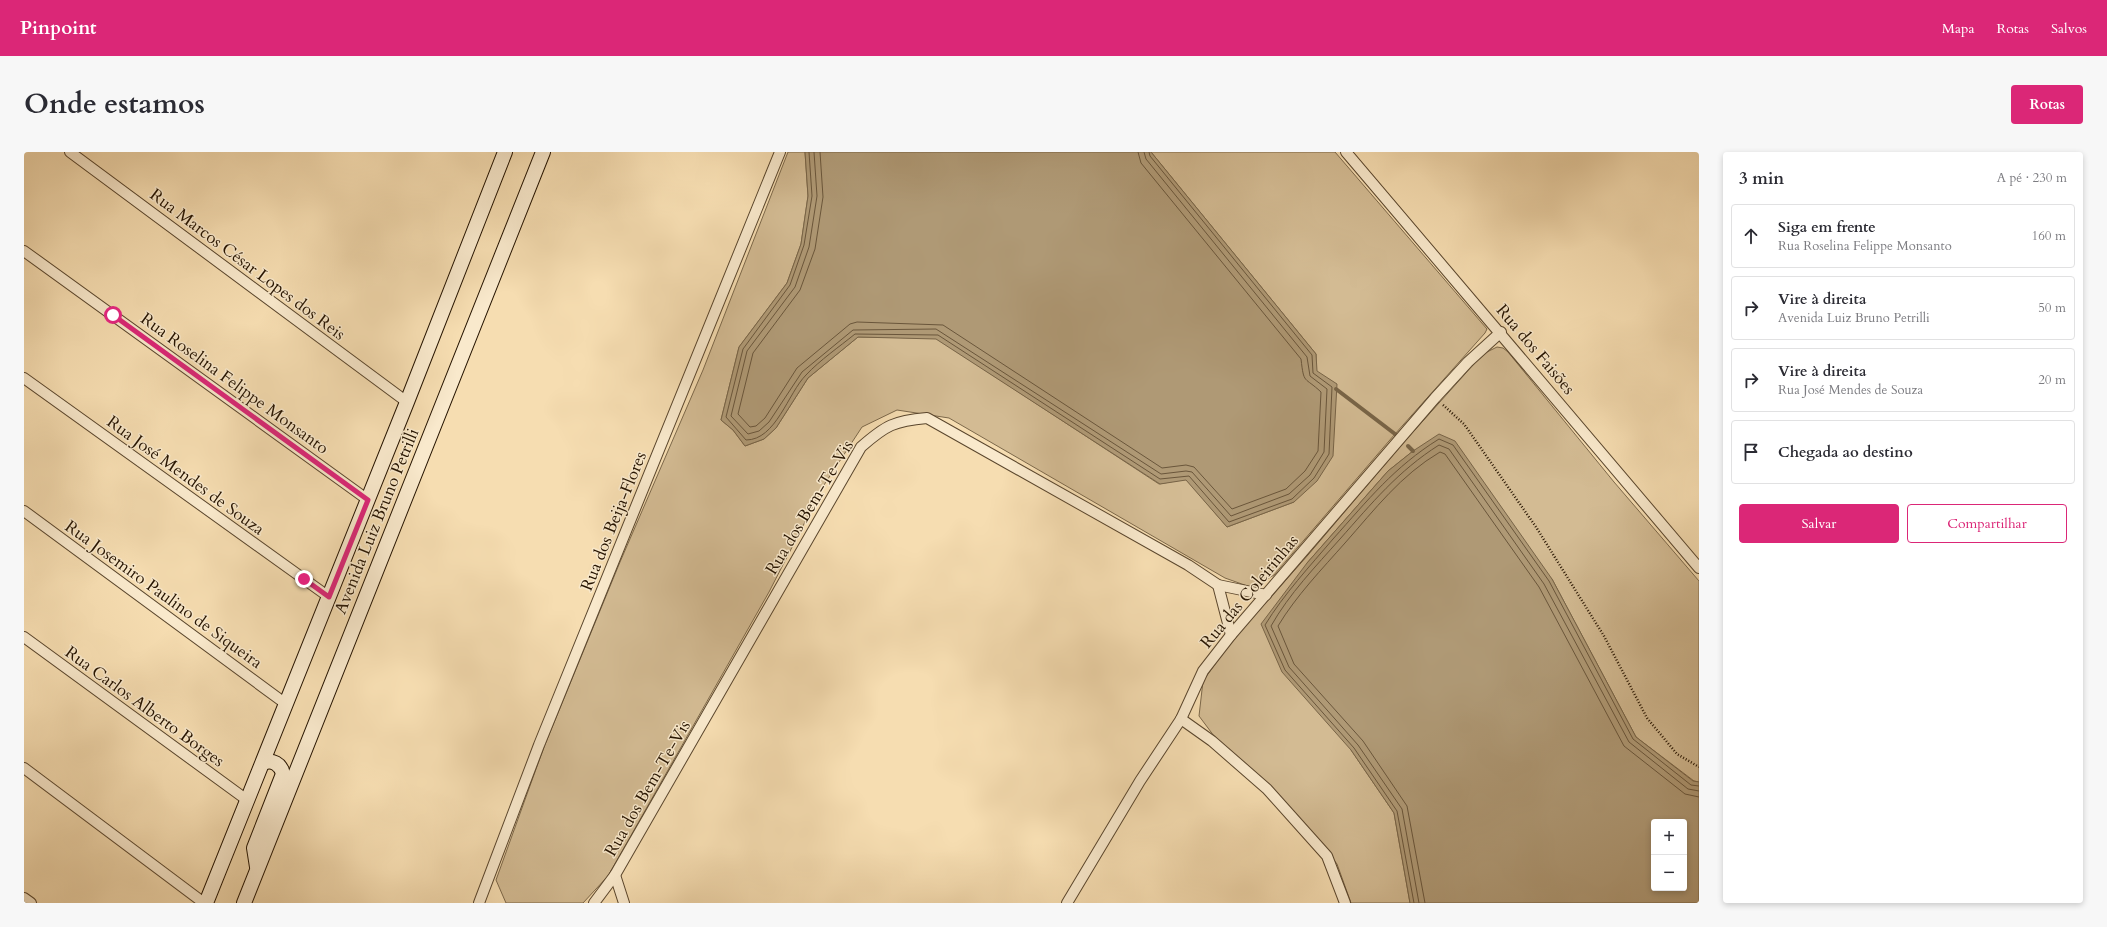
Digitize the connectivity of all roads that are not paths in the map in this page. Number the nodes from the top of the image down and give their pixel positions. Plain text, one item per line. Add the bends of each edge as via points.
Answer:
1 (70, 152) edge
2 (505, 152) edge
3 (543, 152) edge
4 (780, 152) edge
5 (1346, 152) edge
6 (24, 251) edge
7 (1501, 332) junction
8 (24, 378) edge
9 (407, 402) junction
10 (368, 500) junction
11 (24, 510) edge
12 (1699, 568) edge
13 (1218, 585) junction
14 (1266, 595) junction
15 (329, 597) junction
16 (1231, 635) junction
17 (24, 637) edge
18 (286, 704) junction
19 (1181, 719) junction
20 (274, 735) junction
21 (306, 747) junction
22 (262, 763) junction
23 (24, 768) edge
24 (247, 800) junction
25 (258, 868) junction
26 (615, 875) junction
27 (24, 898) edge
28 (31, 903) edge
29 (205, 903) edge
30 (244, 903) edge
31 (478, 903) edge
32 (594, 903) edge
33 (624, 903) edge
34 (1067, 903) edge
35 (1345, 903) edge

1 - 9 street, Rua Marcos César Lopes dos Reis
2 - 9 main road, Avenida Luiz Bruno Petrilli
3 - 21 main road, Avenida Luiz Bruno Petrilli
4 - 31 street, Rua dos Beija-Flores via 539,745
5 - 7 street, Rua dos Faisões
6 - 10 street, Rua Roselina Felippe Monsanto
7 - 12 street, Rua dos Faisões
7 - 14 street, Rua das Coleirinhas via 1468,362 1435,398
8 - 15 street, Rua José Mendes de Souza
9 - 10 main road, Avenida Luiz Bruno Petrilli
10 - 15 main road, Avenida Luiz Bruno Petrilli
11 - 18 street, Rua Josemiro Paulino de Siqueira
13 - 14 street, Rua dos Bem-Te-Vis
13 - 16 street
13 - 26 street, Rua dos Bem-Te-Vis via 1188,565 927,418 902,420 881,429 861,447
14 - 16 street, Rua das Coleirinhas
15 - 18 main road, Avenida Luiz Bruno Petrilli
16 - 19 street, Rua das Coleirinhas via 1203,671
17 - 24 street, Rua Carlos Alberto Borges
18 - 20 main road, Avenida Luiz Bruno Petrilli
19 - 34 street, Rua das Coleirinhas via 1140,781
19 - 35 street via 1212,741 1267,790 1327,856
20 - 21 main road via 275,749 286,761 300,754
20 - 22 main road, Avenida Luiz Bruno Petrilli
21 - 25 main road, Avenida Luiz Bruno Petrilli
22 - 24 main road, Avenida Luiz Bruno Petrilli
22 - 25 main road via 270,761 277,764 283,774 254,848
23 - 29 street
24 - 29 main road, Avenida Luiz Bruno Petrilli
25 - 30 main road, Avenida Luiz Bruno Petrilli
26 - 32 street, Rua dos Bem-Te-Vis
26 - 33 street, Rua dos Bem-Te-Vis
27 - 28 street

